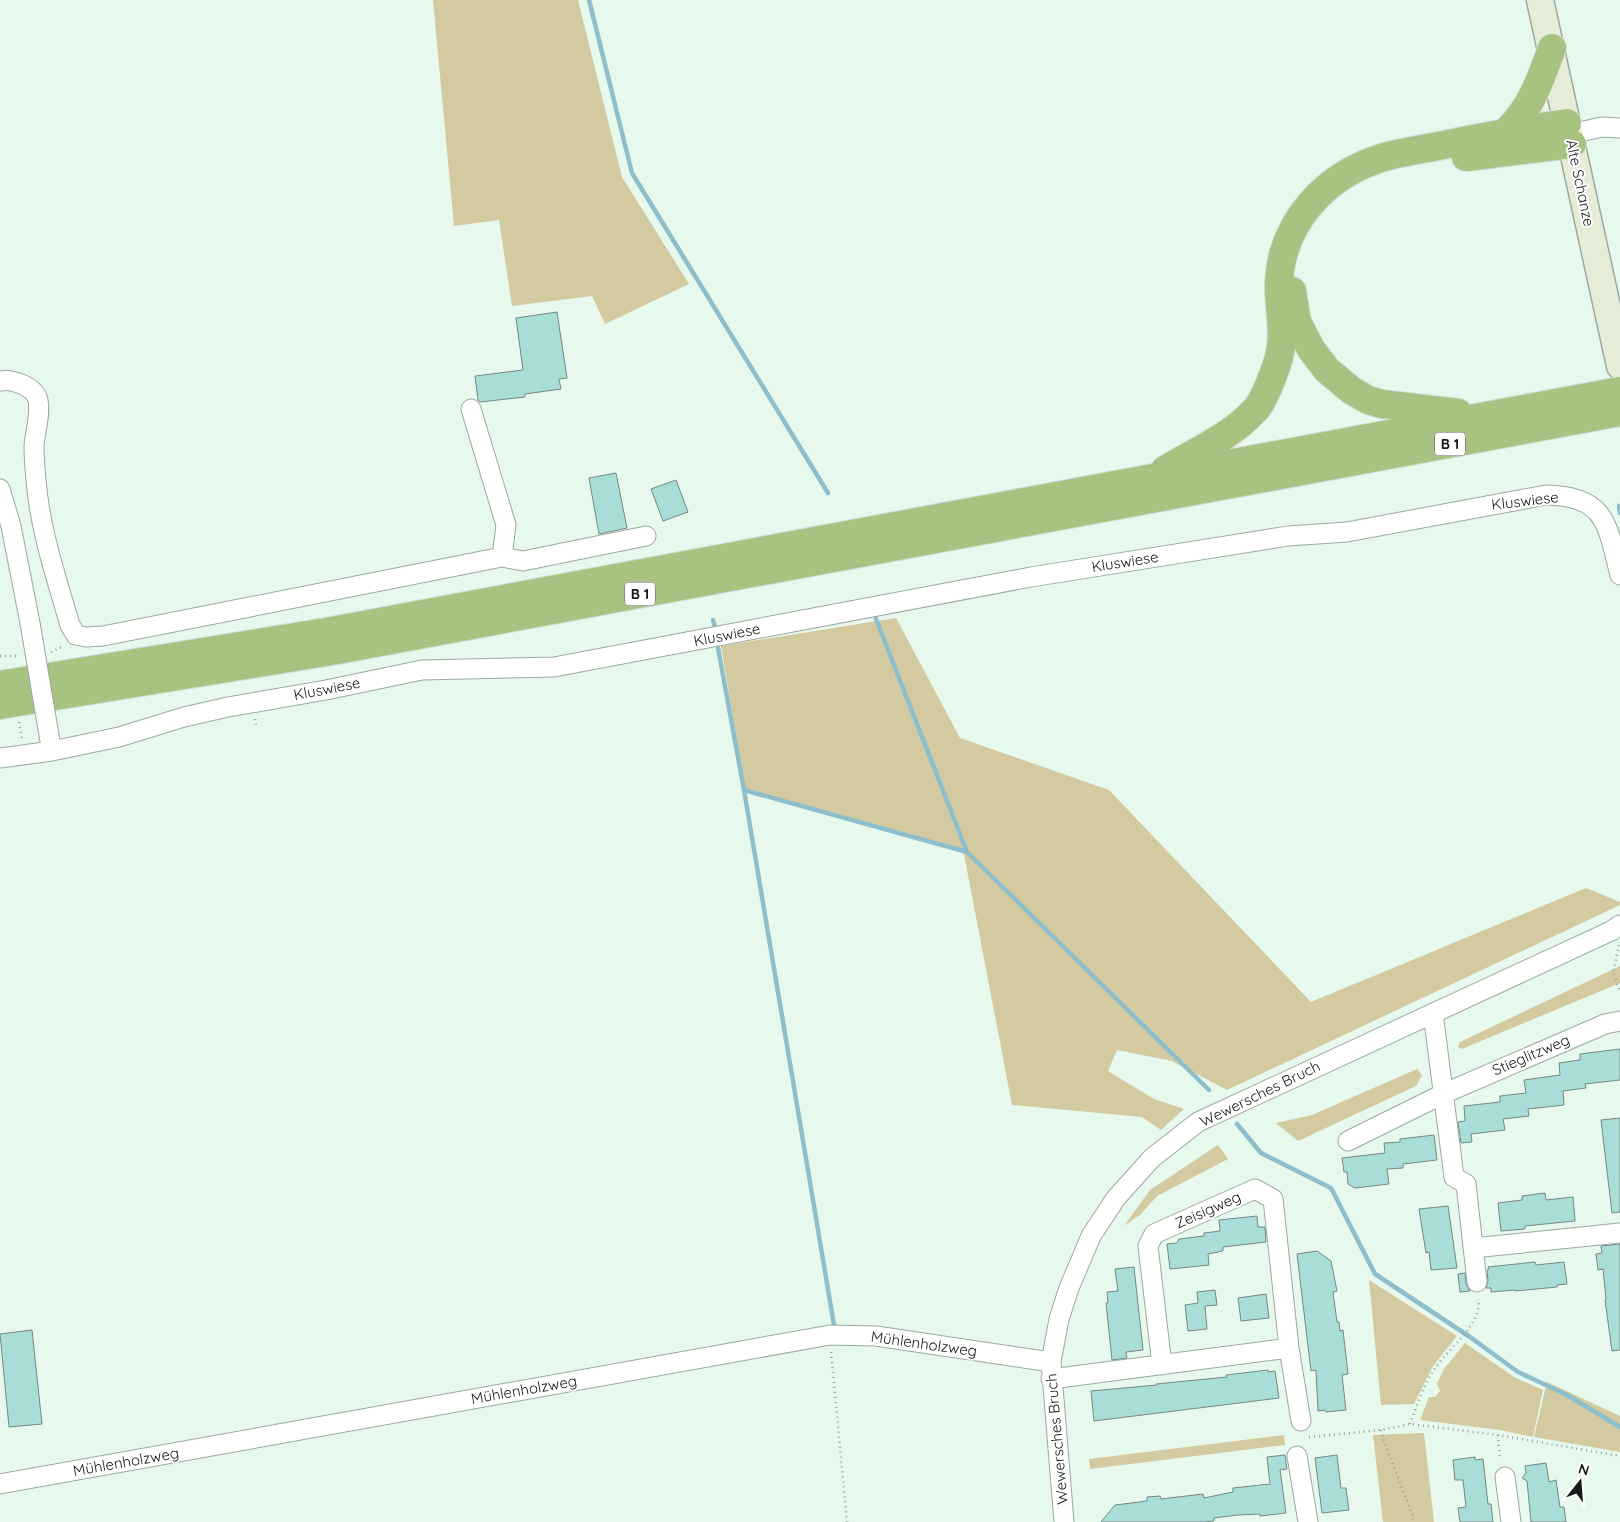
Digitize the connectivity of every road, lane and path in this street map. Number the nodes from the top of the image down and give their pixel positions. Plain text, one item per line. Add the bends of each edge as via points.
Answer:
1 (1540, 0) edge
2 (1552, 48) junction
3 (1620, 128) edge
4 (1507, 132) junction
5 (1570, 134) junction
6 (1620, 366) edge
7 (0, 381) edge
8 (1620, 391) edge
9 (472, 409) dead end
10 (1620, 412) edge
11 (1487, 416) junction
12 (1149, 480) junction
13 (0, 489) edge
14 (646, 536) dead end
15 (502, 558) junction
16 (1620, 575) edge
17 (0, 685) edge
18 (10, 713) edge
19 (22, 745) dead end
20 (51, 746) junction
21 (0, 758) edge
22 (1620, 925) edge
23 (1620, 941) edge
24 (1620, 992) edge
25 (1433, 1013) junction
26 (1620, 1022) edge
27 (1443, 1094) junction
28 (1348, 1141) dead end
29 (1620, 1233) edge
30 (1473, 1248) junction
31 (1477, 1282) joint
32 (830, 1335) junction
33 (1289, 1348) junction
34 (1162, 1365) junction
35 (1051, 1371) junction
36 (1410, 1424) junction
37 (1305, 1429) joint
38 (1381, 1430) junction
39 (1498, 1435) junction
40 (1297, 1456) dead end
41 (1620, 1456) edge
42 (1505, 1477) joint
43 (0, 1484) edge
44 (847, 1522) edge
45 (1064, 1522) edge
46 (1308, 1522) edge
47 (1413, 1522) edge
48 (1511, 1522) edge

1 - 2 street, Alte Schanze
2 - 4 highway via 1537,90 1519,120
2 - 5 street, Alte Schanze
3 - 5 street via 1602,127
4 - 5 highway
4 - 12 highway via 1381,158 1346,173 1321,191 1285,245 1279,281 1281,347 1270,382 1257,408 1229,434
5 - 6 street, Alte Schanze
5 - 11 highway via 1384,172 1343,188 1325,203 1310,223 1295,254 1292,287 1297,322 1326,370 1351,390 1382,404
7 - 15 street via 19,383 31,389 38,400 34,445 40,519 70,625 76,635 103,636
8 - 11 highway, B 1
9 - 15 street via 506,525
10 - 18 highway, B 1
11 - 12 highway, B 1
12 - 17 highway, B 1 via 326,632
13 - 20 street, bridge via 11,526
14 - 15 street via 523,561
16 - 20 street, Kluswiese via 1608,530 1600,514 1585,503 1565,496 1546,495 1347,532 1288,536 1031,577 554,667 422,670 228,707 119,737
18 - 19 path
20 - 21 street, Kluswiese
22 - 25 street, Wewersches Bruch
23 - 24 path via 1613,972
25 - 27 street
25 - 35 street, Wewersches Bruch via 1198,1122 1152,1158 1116,1198 1091,1236 1059,1319
26 - 27 street, Stieglitzweg via 1605,1024
27 - 28 street, Stieglitzweg
27 - 30 street via 1454,1177 1466,1184
29 - 30 street
30 - 31 street
31 - 36 path via 1480,1308 1462,1337 1435,1367
32 - 35 street, Mühlenholzweg via 876,1336
32 - 43 street, Mühlenholzweg
32 - 44 path
33 - 34 street
33 - 34 street, Zeisigweg via 1273,1199 1255,1189 1154,1234 1148,1246
33 - 37 street, Zeisigweg
34 - 35 street
35 - 45 street, Wewersches Bruch
36 - 38 path
36 - 39 path
37 - 38 path
38 - 47 path
39 - 41 path
39 - 42 path
40 - 46 street
42 - 48 street

